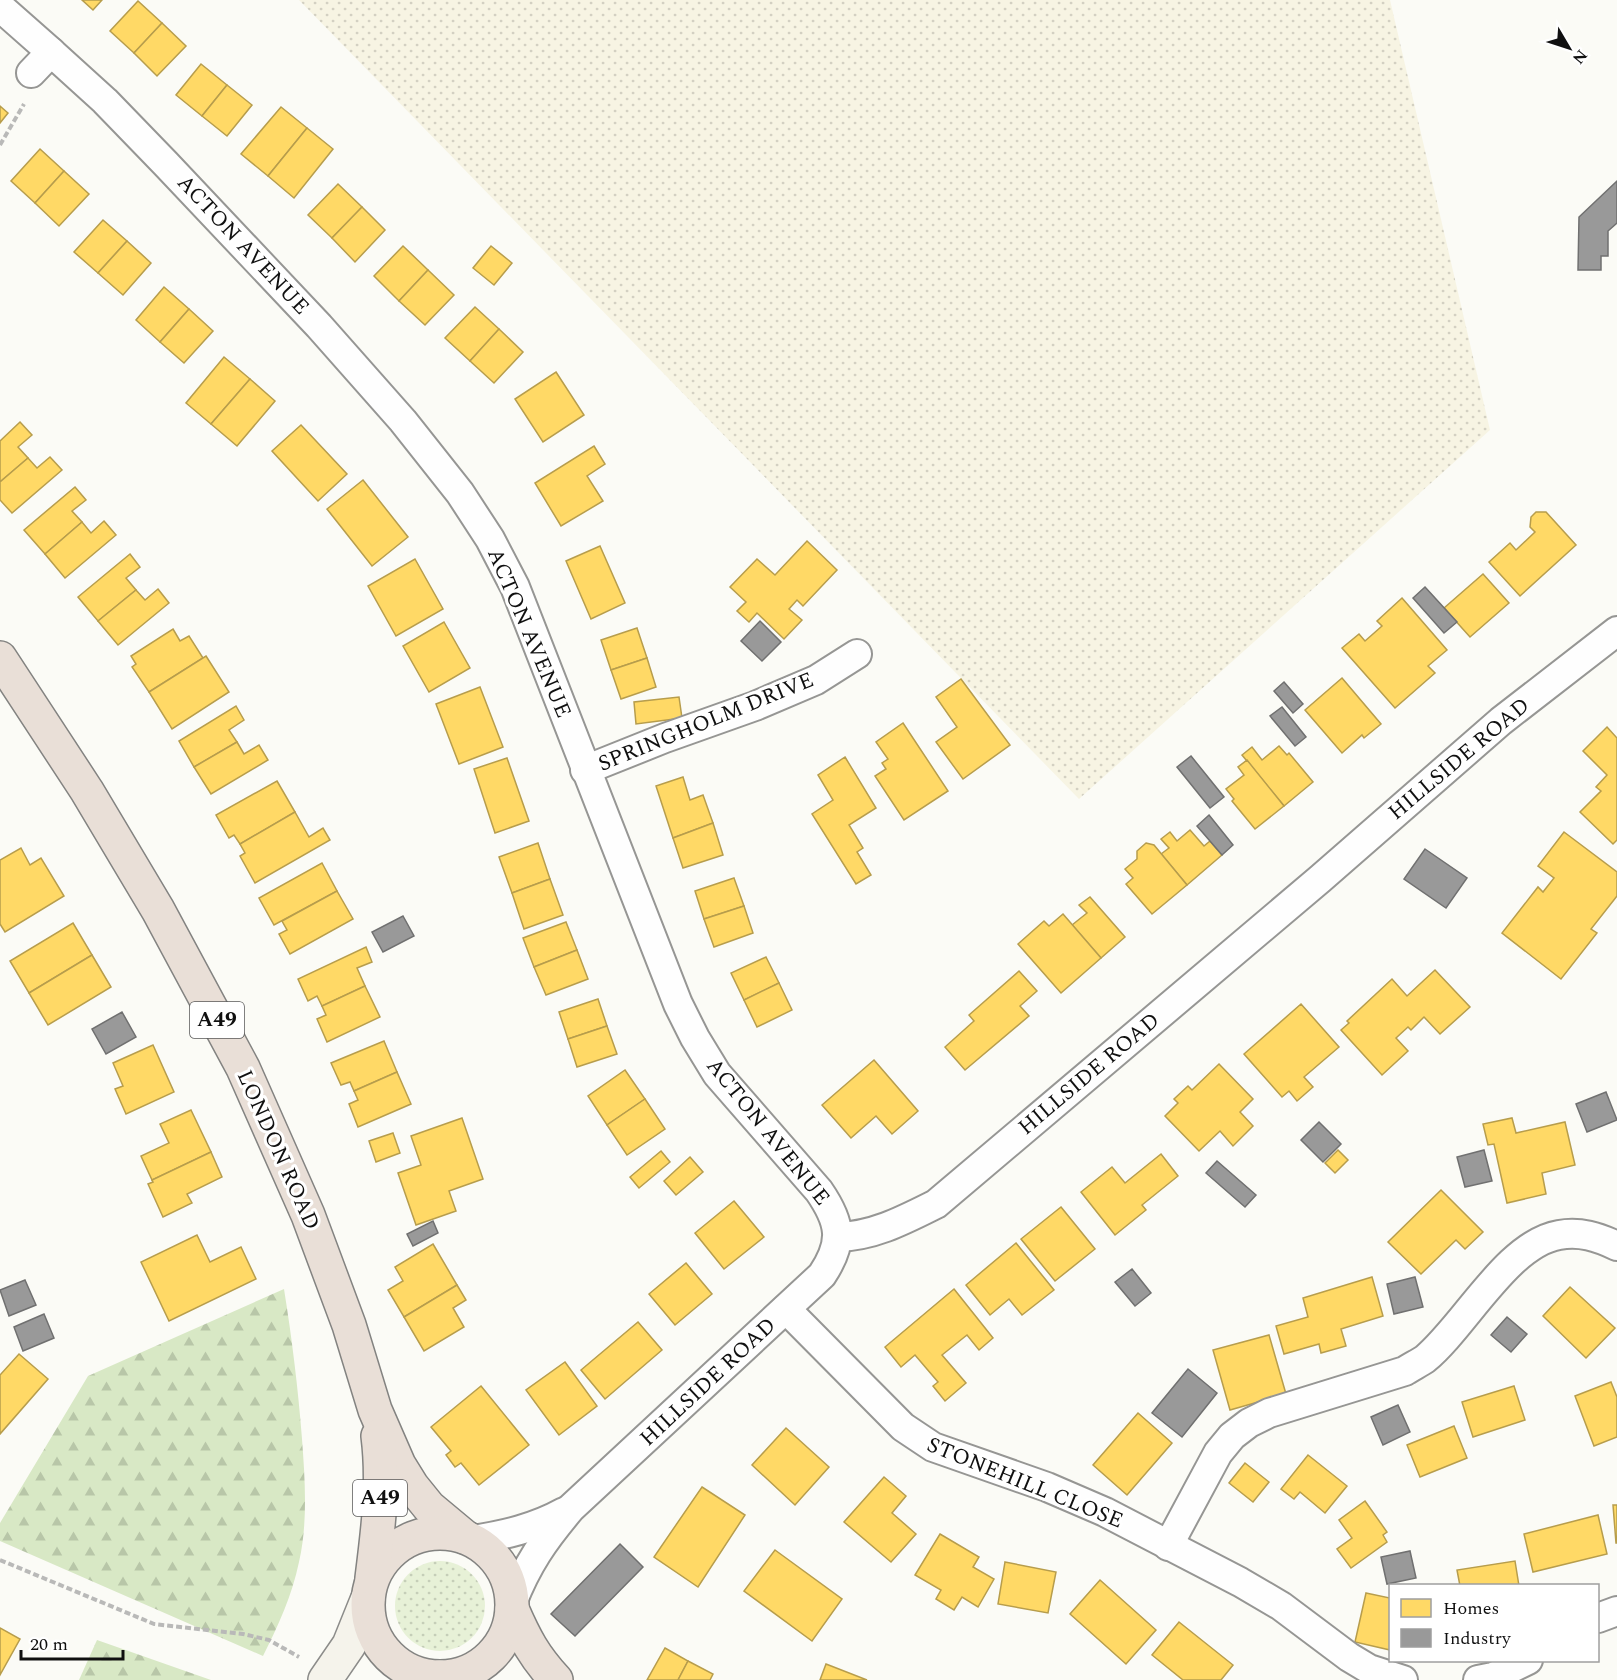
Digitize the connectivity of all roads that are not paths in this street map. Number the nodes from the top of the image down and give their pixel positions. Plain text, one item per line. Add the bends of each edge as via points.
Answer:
1 (0, 7) edge
2 (51, 52) junction
3 (31, 73) road end
4 (1617, 631) edge
5 (857, 654) dead end
6 (0, 658) edge
7 (585, 770) junction
8 (838, 1237) junction
9 (1617, 1246) edge
10 (786, 1309) junction
11 (375, 1410) junction
12 (571, 1508) junction
13 (468, 1538) junction
14 (1168, 1546) junction
15 (370, 1592) junction
16 (512, 1606) junction
17 (1617, 1611) edge
18 (1599, 1618) edge
19 (1524, 1662) edge
20 (447, 1679) edge
21 (325, 1680) edge
22 (556, 1680) edge
23 (1403, 1680) edge
24 (1478, 1680) edge

1 - 2 street, ACTON AVENUE
2 - 3 street
2 - 7 street, ACTON AVENUE via 128,124 319,326 460,493 490,539 514,587
4 - 8 street, HILLSIDE ROAD via 1501,721 936,1204 878,1230
5 - 7 street, SPRINGHOLM DRIVE via 816,680
6 - 11 highway, LONDON ROAD / A49 via 87,791 158,910 243,1068 308,1215 349,1324
7 - 8 street, ACTON AVENUE via 694,1038 739,1101 819,1191 837,1222
8 - 10 street, HILLSIDE ROAD via 831,1262 822,1275
9 - 14 street via 1598,1237 1576,1234 1558,1235 1537,1243 1512,1263 1440,1344 1405,1371 1269,1413 1249,1423 1218,1453
10 - 12 street, HILLSIDE ROAD
10 - 14 street, STONEHILL CLOSE via 917,1438 951,1455 1096,1508
11 - 13 highway, LONDON ROAD / A49 via 412,1486 429,1508
11 - 15 highway, LONDON ROAD / A49 via 381,1476
12 - 13 street, HILLSIDE ROAD via 524,1530
12 - 16 street, HILLSIDE ROAD via 533,1557
13 - 15 highway, A49 via 429,1534 408,1541 389,1554 376,1573
13 - 16 highway, A49 via 489,1552 502,1568 510,1586
14 - 23 street, STONEHILL CLOSE via 1281,1605 1369,1669
15 - 20 highway, A49 via 369,1618 375,1637 387,1654 421,1675
15 - 21 street via 349,1645
16 - 20 highway, A49 via 507,1632 496,1651 480,1666
16 - 22 highway, A49 via 526,1642
17 - 18 street
19 - 24 street

